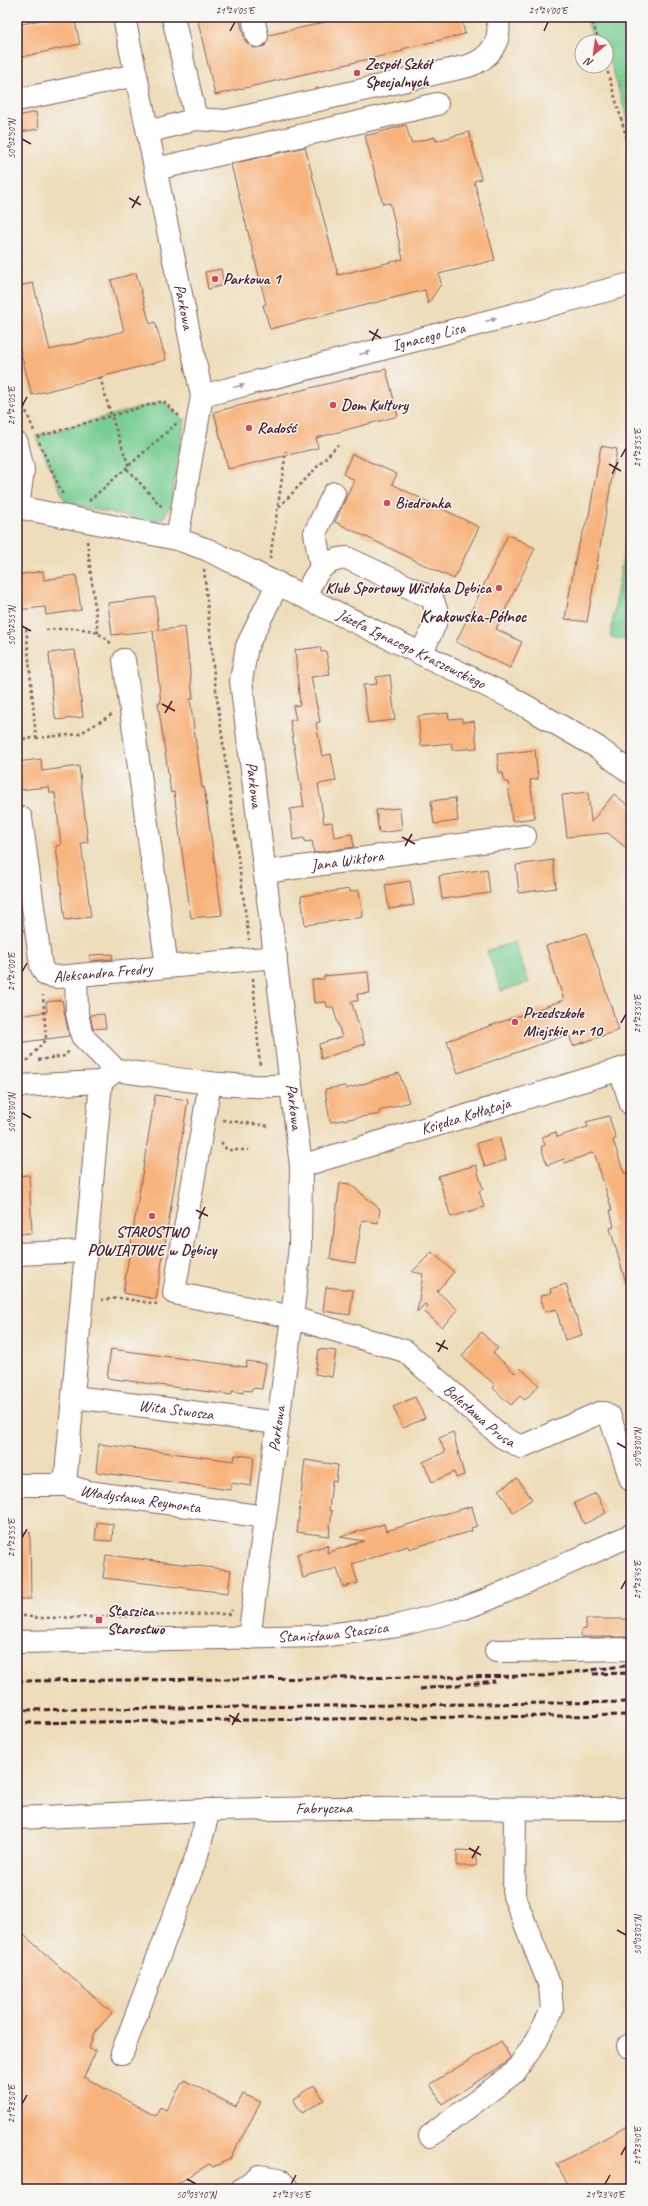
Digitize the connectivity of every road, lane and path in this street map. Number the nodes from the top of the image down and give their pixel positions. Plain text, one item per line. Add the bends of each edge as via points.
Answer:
1 (124, 17) edge
2 (173, 17) edge
3 (497, 17) edge
4 (591, 17) edge
5 (596, 34) edge
6 (608, 74) edge
7 (136, 75) junction
8 (17, 100) edge
9 (437, 104) dead end
10 (196, 119) junction
11 (148, 132) junction
12 (631, 153) edge
13 (156, 169) junction
14 (631, 284) edge
15 (100, 377) dead end
16 (17, 389) edge
17 (202, 396) junction
18 (111, 415) junction
19 (26, 439) edge
20 (338, 445) dead end
21 (286, 451) dead end
22 (128, 468) junction
23 (334, 493) dead end
24 (63, 496) dead end
25 (88, 502) dead end
26 (18, 507) edge
27 (278, 507) junction
28 (167, 513) dead end
29 (87, 540) dead end
30 (177, 540) junction
31 (208, 550) junction
32 (321, 568) junction
33 (273, 574) junction
34 (305, 597) junction
35 (26, 626) dead end
36 (46, 630) dead end
37 (98, 634) junction
38 (420, 654) junction
39 (124, 660) joint
40 (129, 705) junction
41 (36, 738) junction
42 (17, 739) edge
43 (631, 773) edge
44 (17, 819) edge
45 (525, 836) dead end
46 (265, 872) junction
47 (276, 957) junction
48 (252, 960) junction
49 (166, 967) junction
50 (46, 975) junction
51 (76, 976) junction
52 (82, 1036) junction
53 (38, 1060) dead end
54 (27, 1061) dead end
55 (260, 1068) dead end
56 (626, 1068) edge
57 (109, 1076) junction
58 (210, 1083) junction
59 (291, 1085) junction
60 (17, 1086) edge
61 (631, 1104) edge
62 (220, 1120) dead end
63 (270, 1126) dead end
64 (301, 1166) junction
65 (86, 1251) junction
66 (17, 1254) edge
67 (82, 1297) junction
68 (162, 1305) dead end
69 (292, 1318) junction
70 (74, 1397) junction
71 (278, 1424) junction
72 (631, 1480) edge
73 (17, 1485) edge
74 (65, 1485) junction
75 (265, 1517) junction
76 (631, 1535) edge
77 (254, 1601) junction
78 (17, 1615) edge
79 (250, 1638) junction
80 (17, 1642) edge
81 (631, 1649) edge
82 (496, 1651) dead end
83 (631, 1809) edge
84 (208, 1810) junction
85 (515, 1810) junction
86 (17, 1818) edge
87 (122, 2053) dead end
88 (430, 2136) dead end
89 (242, 2189) edge
90 (288, 2189) edge

1 - 7 street, Parkowa
2 - 10 street
3 - 10 street via 499,24 496,44 484,58 472,64 226,121
4 - 5 path
6 - 12 path
7 - 8 street
7 - 11 street, Parkowa
9 - 13 street
10 - 11 street
11 - 13 street, Parkowa
13 - 17 street, Parkowa
17 -> 14 street, Ignacego Lisa
15 - 18 path
16 - 19 path
17 - 30 street, Parkowa
18 - 19 path
18 - 22 path
18 - 22 path via 163,401 182,419
19 - 24 path
19 - 26 street
20 - 27 path
21 - 27 path
22 - 25 path
22 - 28 path
23 - 32 street via 315,533
26 - 30 street, Józefa Ignacego Kraszewskiego
27 - 33 path
29 - 37 path
30 - 31 street, Józefa Ignacego Kraszewskiego
31 - 33 street, Józefa Ignacego Kraszewskiego
31 - 48 path via 203,561 214,675
32 - 34 street
32 - 38 street via 333,559 347,558 432,598 437,612 436,618
33 - 34 street, Józefa Ignacego Kraszewskiego
33 - 46 street, Parkowa via 247,646 241,681
34 - 38 street, Józefa Ignacego Kraszewskiego
35 - 41 path
36 - 37 path via 84,628
37 - 39 path via 109,642
38 - 43 street, Józefa Ignacego Kraszewskiego via 560,724 597,747
39 - 40 street
40 - 41 path via 79,734
40 - 49 street
41 - 42 path
44 - 50 street, Aleksandra Fredry via 21,818 41,966
45 - 46 street, Jana Wiktora
46 - 47 street, Parkowa
47 - 48 street, Aleksandra Fredry
47 - 59 street, Parkowa
48 - 49 street, Aleksandra Fredry
48 - 55 path
49 - 51 street, Aleksandra Fredry
50 - 51 street, Aleksandra Fredry
50 - 54 path via 43,1006 46,1039
51 - 52 street via 77,1013
52 - 53 path via 65,1056
52 - 57 street
56 - 61 street
56 - 64 street, Księdza Kołłątaja
57 - 58 street
57 - 60 street
57 - 65 street
58 - 59 street via 264,1088
58 - 69 street via 174,1293
59 - 64 street, Parkowa
62 - 63 path
64 - 69 street, Parkowa via 300,1246
65 - 66 street
65 - 67 street
67 - 68 path via 101,1300 120,1298
67 - 70 street
69 - 71 street, Parkowa
69 - 72 street, Bolesława Prusa via 405,1351 502,1437 521,1447 599,1413 605,1413 610,1418
70 - 71 street, Wita Stwosza
70 - 74 street
71 - 75 street, Parkowa
73 - 74 street, Władysława Reymonta
74 - 75 street, Władysława Reymonta via 88,1492
75 - 77 street, Parkowa
76 - 79 street, Stanisława Staszica via 489,1599 432,1618 342,1634
77 - 78 path via 240,1601 228,1614 39,1618
77 - 79 street, Parkowa
79 - 80 street, Stanisława Staszica
81 - 82 street
83 - 85 street, Fabryczna
84 - 85 street, Fabryczna
84 - 86 street, Fabryczna
84 - 87 street via 197,1855
85 - 88 street via 514,1896 550,1986 552,2010 537,2040 516,2072
89 - 90 street via 259,2176 278,2179

